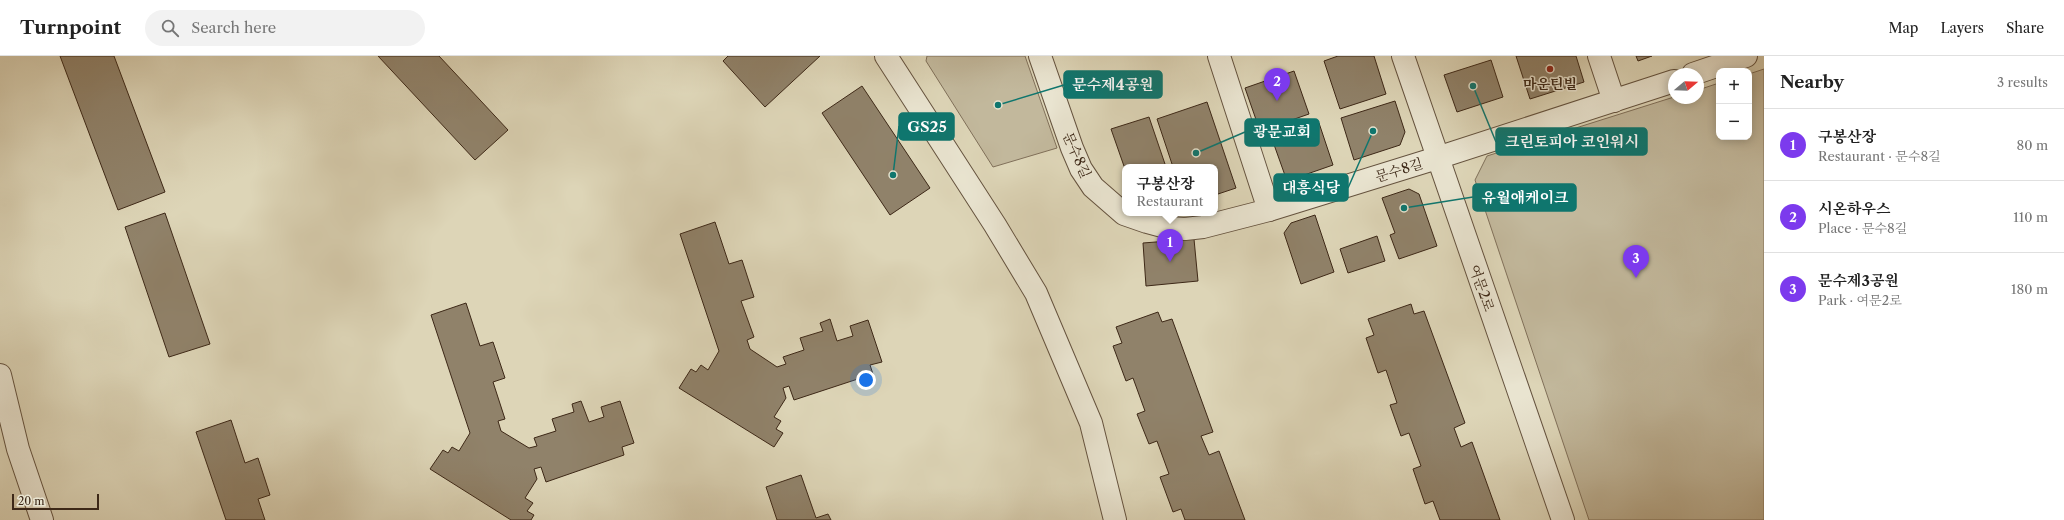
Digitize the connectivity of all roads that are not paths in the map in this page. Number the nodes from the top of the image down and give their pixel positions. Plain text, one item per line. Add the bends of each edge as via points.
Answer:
1 (1040, 56) edge
2 (1219, 56) edge
3 (1403, 56) edge
4 (1599, 56) edge
5 (1746, 56) edge
6 (892, 59) edge
7 (1704, 70) edge
8 (1668, 83) edge
9 (1614, 101) junction
10 (1437, 158) junction
11 (1269, 210) junction
12 (1122, 212) edge
13 (1130, 216) edge
14 (0, 375) edge
15 (42, 520) edge
16 (1115, 520) edge
17 (1563, 520) edge

1 - 12 street, 문수8길 via 1081,169 1093,188
2 - 11 street
3 - 10 street, 여문2로
4 - 9 street
5 - 7 street
6 - 16 street via 1036,293 1091,422
8 - 9 street, 문수8길
9 - 10 street, 문수8길
10 - 11 street, 문수8길
10 - 17 street, 여문2로
11 - 13 street, 문수8길 via 1203,227 1185,229 1169,228
14 - 15 street via 18,449

